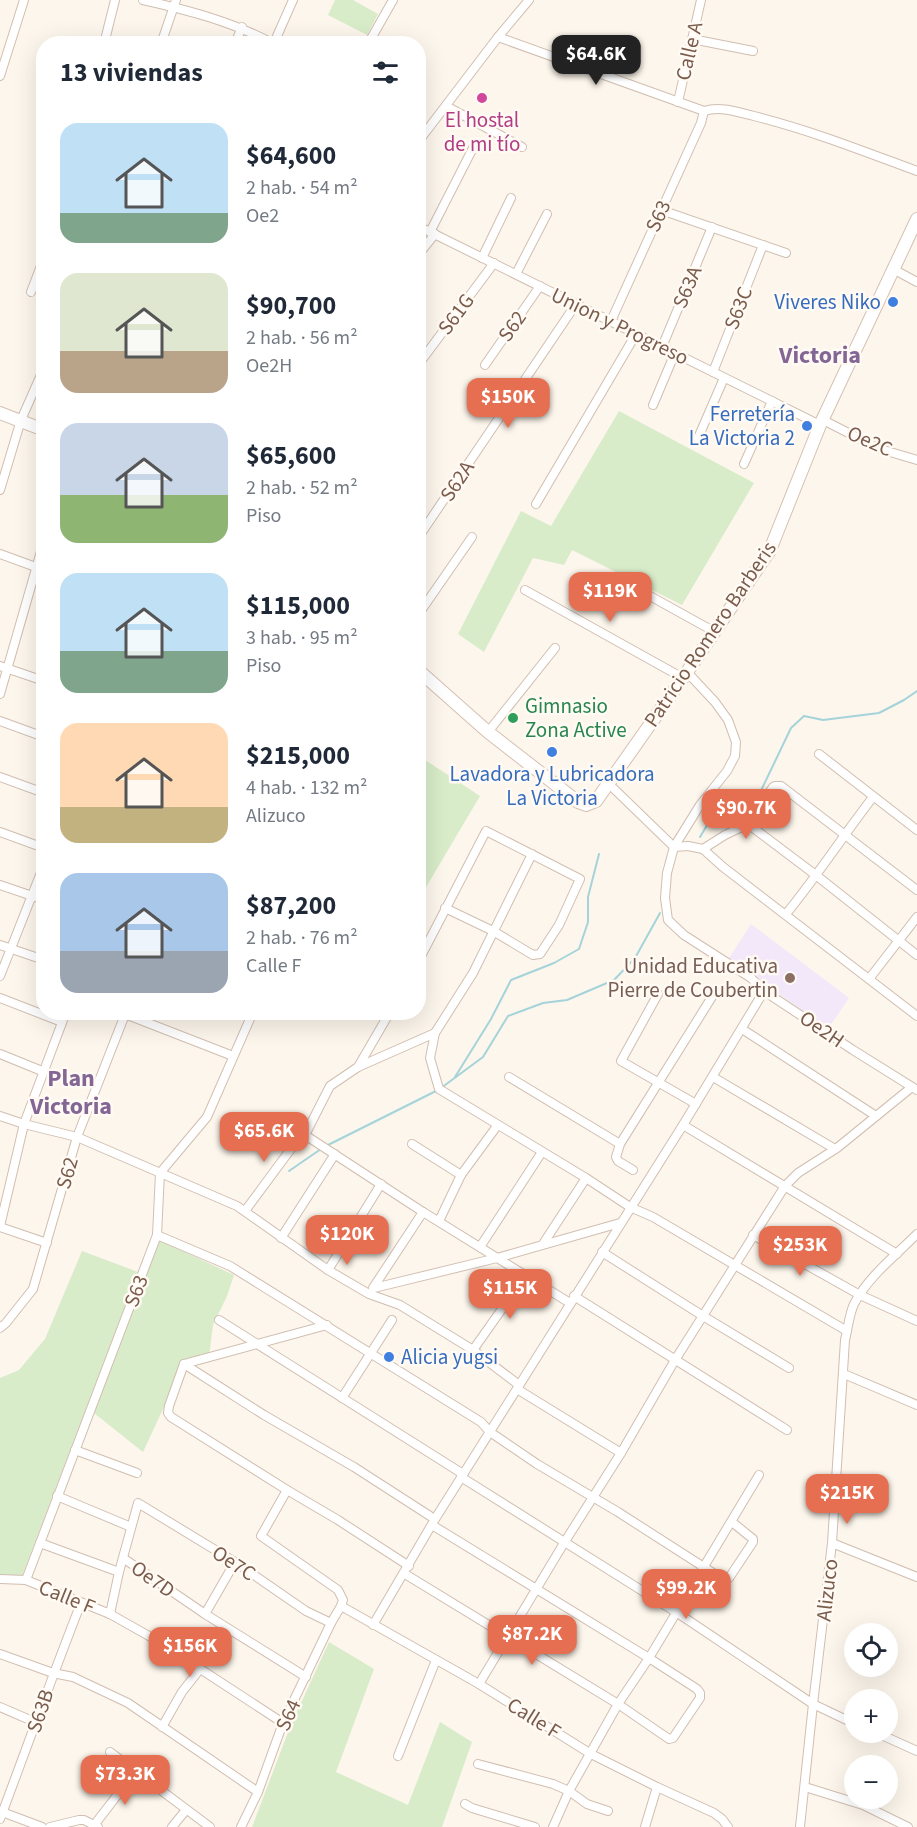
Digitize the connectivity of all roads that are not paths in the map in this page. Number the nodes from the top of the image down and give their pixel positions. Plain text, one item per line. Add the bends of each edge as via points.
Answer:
1 (24, 0) edge
2 (115, 0) edge
3 (143, 0) edge
4 (293, 0) edge
5 (393, 0) edge
6 (529, 0) edge
7 (701, 0) edge
8 (174, 3) edge
9 (242, 27) junction
10 (106, 36) edge
11 (164, 36) edge
12 (238, 36) edge
13 (260, 36) edge
14 (277, 36) edge
15 (373, 36) edge
16 (498, 37) junction
17 (692, 39) junction
18 (753, 51) dead end
19 (0, 76) edge
20 (678, 102) junction
21 (446, 106) junction
22 (704, 111) junction
23 (426, 127) edge
24 (522, 147) dead end
25 (473, 148) dead end
26 (917, 171) edge
27 (511, 198) dead end
28 (661, 210) junction
29 (548, 214) dead end
30 (917, 219) edge
31 (712, 227) junction
32 (426, 230) edge
33 (433, 233) junction
34 (914, 234) edge
35 (426, 243) edge
36 (763, 245) junction
37 (786, 253) dead end
38 (482, 258) junction
39 (494, 263) junction
40 (893, 269) junction
41 (516, 274) junction
42 (36, 279) edge
43 (917, 282) edge
44 (540, 286) junction
45 (31, 292) dead end
46 (576, 304) junction
47 (611, 321) junction
48 (636, 334) junction
49 (662, 347) junction
50 (675, 353) junction
51 (426, 354) edge
52 (485, 365) dead end
53 (713, 372) junction
54 (724, 378) junction
55 (36, 386) edge
56 (772, 401) junction
57 (653, 405) dead end
58 (0, 413) edge
59 (21, 420) junction
60 (822, 423) junction
61 (36, 427) edge
62 (698, 438) dead end
63 (917, 460) edge
64 (744, 464) dead end
65 (0, 490) edge
66 (536, 504) dead end
67 (426, 526) edge
68 (472, 537) dead end
69 (0, 554) edge
70 (36, 568) edge
71 (36, 580) edge
72 (525, 590) dead end
73 (641, 591) dead end
74 (426, 603) edge
75 (714, 632) junction
76 (555, 648) dead end
77 (4, 667) edge
78 (685, 675) junction
79 (426, 677) edge
80 (36, 678) edge
81 (0, 694) edge
82 (0, 721) edge
83 (488, 732) junction
84 (36, 734) edge
85 (819, 754) dead end
86 (0, 777) edge
87 (609, 784) junction
88 (36, 789) edge
89 (873, 798) junction
90 (748, 824) junction
91 (917, 830) edge
92 (0, 832) edge
93 (844, 835) junction
94 (36, 845) edge
95 (674, 847) junction
96 (703, 849) junction
97 (532, 854) junction
98 (817, 876) junction
99 (0, 885) edge
100 (36, 885) edge
101 (917, 890) edge
102 (32, 895) junction
103 (36, 897) edge
104 (445, 908) junction
105 (786, 914) junction
106 (917, 918) edge
107 (493, 931) junction
108 (899, 941) junction
109 (0, 945) edge
110 (426, 946) edge
111 (11, 949) junction
112 (917, 955) edge
113 (36, 957) edge
114 (0, 976) edge
115 (869, 980) junction
116 (764, 991) junction
117 (715, 992) dead end
118 (658, 994) dead end
119 (0, 998) edge
120 (36, 1012) edge
121 (917, 1016) edge
122 (57, 1020) edge
123 (123, 1020) edge
124 (143, 1020) edge
125 (249, 1020) edge
126 (385, 1020) edge
127 (62, 1022) joint
128 (742, 1029) junction
129 (435, 1033) junction
130 (0, 1054) edge
131 (233, 1056) junction
132 (358, 1067) junction
133 (42, 1071) junction
134 (509, 1077) dead end
135 (713, 1077) junction
136 (658, 1083) junction
137 (914, 1088) edge
138 (696, 1104) junction
139 (0, 1116) edge
140 (876, 1116) junction
141 (24, 1124) junction
142 (683, 1125) junction
143 (497, 1126) junction
144 (305, 1135) junction
145 (77, 1137) junction
146 (412, 1143) dead end
147 (621, 1144) junction
148 (836, 1149) junction
149 (542, 1152) junction
150 (335, 1154) junction
151 (633, 1170) dead end
152 (160, 1173) junction
153 (461, 1175) junction
154 (586, 1178) junction
155 (381, 1184) junction
156 (785, 1186) junction
157 (630, 1207) junction
158 (245, 1211) junction
159 (423, 1212) junction
160 (439, 1221) junction
161 (620, 1223) junction
162 (0, 1227) edge
163 (917, 1234) edge
164 (157, 1235) junction
165 (753, 1236) junction
166 (282, 1238) junction
167 (47, 1243) junction
168 (543, 1245) junction
169 (480, 1247) junction
170 (602, 1252) junction
171 (897, 1254) junction
172 (497, 1258) junction
173 (735, 1265) junction
174 (328, 1270) junction
175 (526, 1275) junction
176 (372, 1291) junction
177 (860, 1295) junction
178 (572, 1299) junction
179 (703, 1316) junction
180 (219, 1320) dead end
181 (392, 1320) dead end
182 (917, 1321) edge
183 (327, 1324) junction
184 (0, 1328) edge
185 (847, 1331) junction
186 (258, 1344) junction
187 (473, 1350) junction
188 (371, 1353) junction
189 (675, 1360) junction
190 (184, 1364) junction
191 (789, 1368) dead end
192 (844, 1374) junction
193 (518, 1387) junction
194 (342, 1398) junction
195 (917, 1405) edge
196 (787, 1430) dead end
197 (490, 1432) junction
198 (75, 1450) junction
199 (621, 1453) junction
200 (137, 1473) dead end
201 (759, 1475) dead end
202 (462, 1476) junction
203 (286, 1490) junction
204 (57, 1496) junction
205 (592, 1497) junction
206 (431, 1521) junction
207 (732, 1521) junction
208 (131, 1527) junction
209 (40, 1543) junction
210 (564, 1543) junction
211 (832, 1543) junction
212 (123, 1558) junction
213 (235, 1563) junction
214 (702, 1567) junction
215 (407, 1570) junction
216 (118, 1572) junction
217 (917, 1577) edge
218 (0, 1579) edge
219 (26, 1580) junction
220 (536, 1590) junction
221 (81, 1603) junction
222 (341, 1606) junction
223 (675, 1612) junction
224 (110, 1614) junction
225 (205, 1614) junction
226 (331, 1623) junction
227 (373, 1625) junction
228 (507, 1636) junction
229 (0, 1654) edge
230 (649, 1658) junction
231 (436, 1660) junction
232 (200, 1669) junction
233 (53, 1673) junction
234 (306, 1677) junction
235 (479, 1684) junction
236 (618, 1704) junction
237 (813, 1704) junction
238 (0, 1707) edge
239 (844, 1719) edge
240 (37, 1723) junction
241 (283, 1723) junction
242 (162, 1728) junction
243 (898, 1742) edge
244 (917, 1751) edge
245 (110, 1752) dead end
246 (591, 1754) junction
247 (398, 1756) dead end
248 (478, 1764) dead end
249 (135, 1772) junction
250 (657, 1787) junction
251 (805, 1788) junction
252 (569, 1791) junction
253 (258, 1792) junction
254 (465, 1804) dead end
255 (186, 1810) junction
256 (608, 1810) dead end
257 (1, 1816) edge
258 (97, 1826) edge
259 (42, 1827) edge
260 (50, 1827) edge
261 (172, 1827) edge
262 (210, 1827) edge
263 (241, 1827) edge
264 (535, 1827) edge
265 (554, 1827) edge
266 (645, 1827) edge
267 (728, 1827) edge
268 (800, 1827) edge
269 (908, 1827) edge

1 - 19 street
2 - 10 street
3 - 8 street
4 - 14 street
5 - 15 street
6 - 16 street
7 - 17 street, Calle A
8 - 9 street
8 - 11 street
9 - 12 street
9 - 13 street
16 - 20 street
16 - 21 street
17 - 18 street
17 - 20 street, Calle A
20 - 22 street
21 - 23 street
21 - 24 street
22 - 26 street via 721,109 771,121
22 - 28 street, S63
25 - 33 street
27 - 38 street
28 - 31 street
28 - 47 street, S63
29 - 41 street
30 - 34 street, Patricio Romero Barberis
31 - 36 street
31 - 49 street, S63A
32 - 33 street, Union y Progreso
33 - 35 street
33 - 38 street, Union y Progreso
34 - 40 street, Patricio Romero Barberis
36 - 37 street
36 - 53 street, S63C
38 - 39 street, Union y Progreso
39 - 41 street, Union y Progreso
39 - 51 street, S61G
40 - 43 street
40 - 60 street, Patricio Romero Barberis
41 - 44 street, Union y Progreso
42 - 45 street
44 - 46 street, Union y Progreso
44 - 52 street, S62
46 - 47 street, Union y Progreso
46 - 67 street, S62A
47 - 48 street, Union y Progreso
48 - 49 street, Union y Progreso
48 - 66 street
49 - 50 street, Union y Progreso
50 - 53 street, Union y Progreso
50 - 57 street
53 - 54 street, Union y Progreso
54 - 56 street, Union y Progreso
54 - 62 street
55 - 59 street
56 - 60 street, Union y Progreso
56 - 64 street
58 - 59 street
59 - 61 street
59 - 65 street
60 - 63 street, Oe2C via 880,449
60 - 75 street, Patricio Romero Barberis via 770,550
68 - 74 street
69 - 70 street
71 - 77 street
72 - 78 street, Oe2H
73 - 75 street
75 - 78 street, Patricio Romero Barberis
76 - 83 street
77 - 80 street
77 - 81 street
78 - 87 street, Patricio Romero Barberis
78 - 95 street, Oe2H via 728,720 736,742 735,756 727,771
79 - 83 street, Patricio Romero Barberis
82 - 84 street
83 - 87 street, Patricio Romero Barberis via 586,805 596,801
85 - 89 street
86 - 88 street
87 - 95 street
89 - 91 street
89 - 93 street
90 - 93 street via 778,785
90 - 96 street
90 - 98 street
92 - 94 street
93 - 98 street
93 - 101 street
95 - 96 street
95 - 116 street, Oe2H via 667,873 668,920
96 - 105 street
97 - 104 street via 486,831
97 - 107 street
97 - 107 street via 580,879 559,925 540,954 533,955
98 - 105 street
98 - 108 street
99 - 102 street
100 - 102 street
102 - 103 street
102 - 111 street
104 - 107 street
104 - 110 street
105 - 115 street
106 - 108 street
107 - 129 street via 473,973
108 - 112 street
108 - 115 street
109 - 111 street
111 - 113 street
111 - 114 street
115 - 121 street
116 - 128 street
116 - 137 street, Oe2H
117 - 136 street
118 - 136 street via 621,1061
119 - 120 street
122 - 127 street
123 - 145 street, S62
124 - 131 street
125 - 131 street
126 - 132 street
127 - 133 street
128 - 135 street
128 - 140 street
129 - 132 street
129 - 143 street via 430,1058 439,1089
130 - 133 street
131 - 152 street via 207,1117
132 - 144 street via 330,1086
133 - 141 street
134 - 147 street
135 - 138 street
135 - 148 street
136 - 138 street
136 - 147 street
137 - 140 street
138 - 142 street
139 - 141 street
140 - 148 street
141 - 145 street
141 - 162 street
142 - 156 street
142 - 157 street
143 - 149 street
143 - 153 street
144 - 150 street
144 - 158 street
145 - 152 street
145 - 167 street, S62
146 - 153 street
147 - 151 street via 616,1157
148 - 156 street
149 - 154 street
149 - 169 street
150 - 155 street
150 - 166 street
152 - 158 street
152 - 164 street, S63
153 - 160 street
154 - 157 street
154 - 168 street
155 - 159 street
155 - 174 street
156 - 165 street
156 - 171 street
157 - 161 street
157 - 173 street via 653,1216
158 - 166 street
159 - 160 street
159 - 176 street
160 - 169 street
161 - 168 street
161 - 170 street
162 - 167 street
163 - 171 street, Alizuco
164 - 183 street via 231,1266
164 - 198 street, S63
165 - 173 street
165 - 177 street
166 - 174 street
167 - 184 street, S62 via 33,1289
168 - 172 street
169 - 172 street
170 - 178 street
170 - 179 street
171 - 177 street, Alizuco
172 - 175 street
172 - 176 street
173 - 179 street
173 - 185 street
174 - 176 street
175 - 178 street
175 - 187 street
176 - 187 street
177 - 182 street
177 - 185 street, Alizuco
178 - 189 street
178 - 193 street
179 - 189 street
179 - 191 street
180 - 186 street
181 - 188 street
183 - 186 street
183 - 188 street
185 - 192 street, Alizuco
186 - 190 street
186 - 194 street
187 - 193 street
188 - 194 street
188 - 197 street via 481,1422
189 - 196 street
189 - 199 street
190 - 203 street via 169,1406 171,1417
190 - 206 street via 354,1467
192 - 195 street
192 - 211 street, Alizuco
193 - 197 street
193 - 199 street
194 - 202 street
197 - 202 street
197 - 205 street
198 - 200 street
198 - 204 street, S63
199 - 205 street
201 - 207 street
202 - 206 street
202 - 210 street
203 - 215 street via 338,1520
203 - 222 street via 261,1536 338,1590 343,1600
204 - 208 street
204 - 209 street, S63
205 - 210 street
205 - 214 street
206 - 215 street
206 - 220 street
207 - 214 street
207 - 214 street via 753,1539 752,1545 727,1580
208 - 212 street
208 - 213 street, Oe7C via 138,1503
209 - 216 street, Oe7D
209 - 219 street, S63
210 - 220 street
210 - 223 street
211 - 217 street
211 - 237 street, Alizuco
212 - 216 street
212 - 225 street, Oe7D
213 - 225 street
213 - 226 street, Oe7C via 306,1611
214 - 223 street
215 - 227 street
215 - 228 street
216 - 224 street
218 - 219 street, Calle F
219 - 221 street, Calle F
220 - 228 street
220 - 230 street
221 - 224 street, Calle F
221 - 233 street, S63B
222 - 226 street, S64
222 - 227 street, Calle F
223 - 230 street
223 - 237 street
224 - 232 street, Calle F
225 - 234 street, Oe7D
226 - 234 street, S64
227 - 231 street, Calle F
228 - 235 street
228 - 236 street
229 - 233 street
230 - 236 street
230 - 236 street via 697,1689 700,1698 669,1739
231 - 235 street, Calle F
231 - 247 street
232 - 241 street, Calle F
232 - 242 street
233 - 240 street, S63B
233 - 242 street via 74,1677 128,1703
234 - 241 street, S64
235 - 246 street, Calle F
236 - 246 street
237 - 239 street
237 - 251 street, Alizuco
238 - 240 street
240 - 257 street, S63B
241 - 253 street, S64
242 - 253 street
243 - 244 street
245 - 249 street
246 - 250 street, Calle F
246 - 252 street
248 - 252 street
249 - 255 street
249 - 258 street
250 - 266 street
250 - 267 street, Calle F via 714,1813
251 - 268 street, Alizuco
251 - 269 street via 863,1806
252 - 256 street via 587,1804
252 - 265 street
253 - 263 street, S64
254 - 264 street
255 - 261 street
255 - 262 street
257 - 259 street
258 - 260 street via 79,1820

